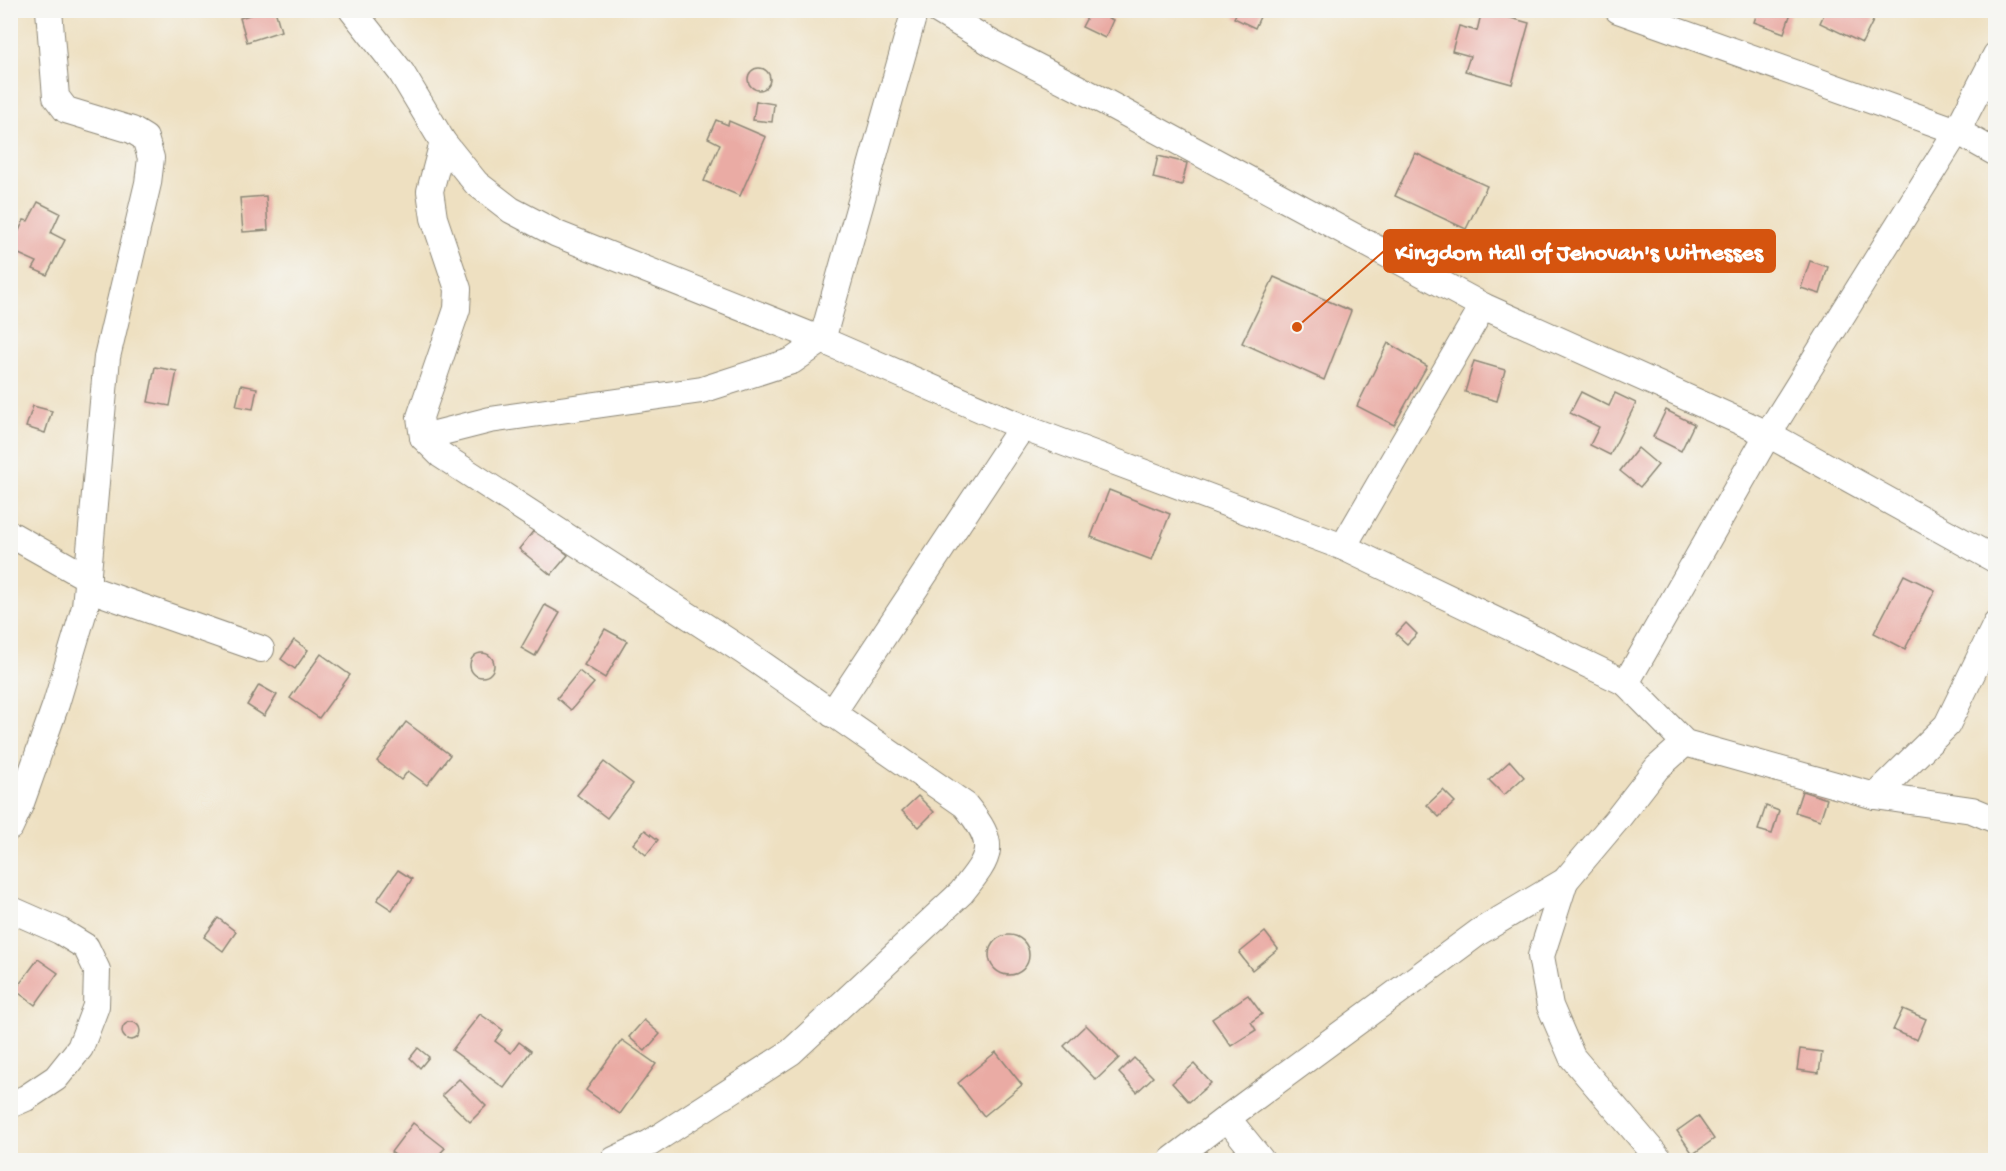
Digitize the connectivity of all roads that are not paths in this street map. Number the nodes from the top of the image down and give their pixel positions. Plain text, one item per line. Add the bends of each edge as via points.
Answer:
1 (49, 10) edge
2 (352, 10) edge
3 (915, 10) edge
4 (937, 10) edge
5 (1618, 10) edge
6 (1995, 55) edge
7 (1957, 131) junction
8 (443, 142) junction
9 (1995, 153) edge
10 (1483, 306) junction
11 (822, 340) junction
12 (1023, 427) junction
13 (1768, 434) junction
14 (423, 436) junction
15 (10, 534) edge
16 (1343, 547) junction
17 (1995, 560) edge
18 (88, 583) junction
19 (1995, 624) edge
20 (261, 649) dead end
21 (1995, 667) edge
22 (1626, 683) junction
23 (832, 714) junction
24 (1947, 725) junction
25 (1685, 743) junction
26 (1875, 796) junction
27 (1995, 820) edge
28 (10, 827) edge
29 (1564, 881) junction
30 (10, 909) edge
31 (10, 1105) edge
32 (1227, 1118) junction
33 (614, 1161) edge
34 (1172, 1161) edge
35 (1262, 1161) edge
36 (1660, 1161) edge

1 - 18 street via 56,97 66,110 132,130 145,138 151,158 108,357
2 - 8 street via 401,72
3 - 11 street
4 - 10 street via 993,44
5 - 7 street
6 - 7 street
7 - 9 street
7 - 13 street
8 - 11 street via 476,183 511,210 557,234
8 - 14 street via 430,191 434,218 458,289 457,309 420,417
10 - 13 street
10 - 16 street
11 - 12 street
11 - 14 street via 792,362 702,390 490,420
12 - 16 street
12 - 23 street
13 - 17 street
13 - 22 street
14 - 23 street via 441,455 743,651
15 - 18 street
16 - 22 street
18 - 20 street
18 - 28 street via 85,607 56,704
19 - 24 street
21 - 24 street
22 - 25 street
23 - 33 street via 965,806 981,825 988,845 982,867 961,893 791,1052 650,1143
24 - 26 street
25 - 26 street
25 - 29 street via 1657,768
26 - 27 street via 1972,810
29 - 32 street via 1479,932
29 - 36 street via 1541,956 1550,1006 1572,1058
30 - 31 street via 86,947 97,970 96,1006 81,1048 56,1078
32 - 34 street
32 - 35 street

